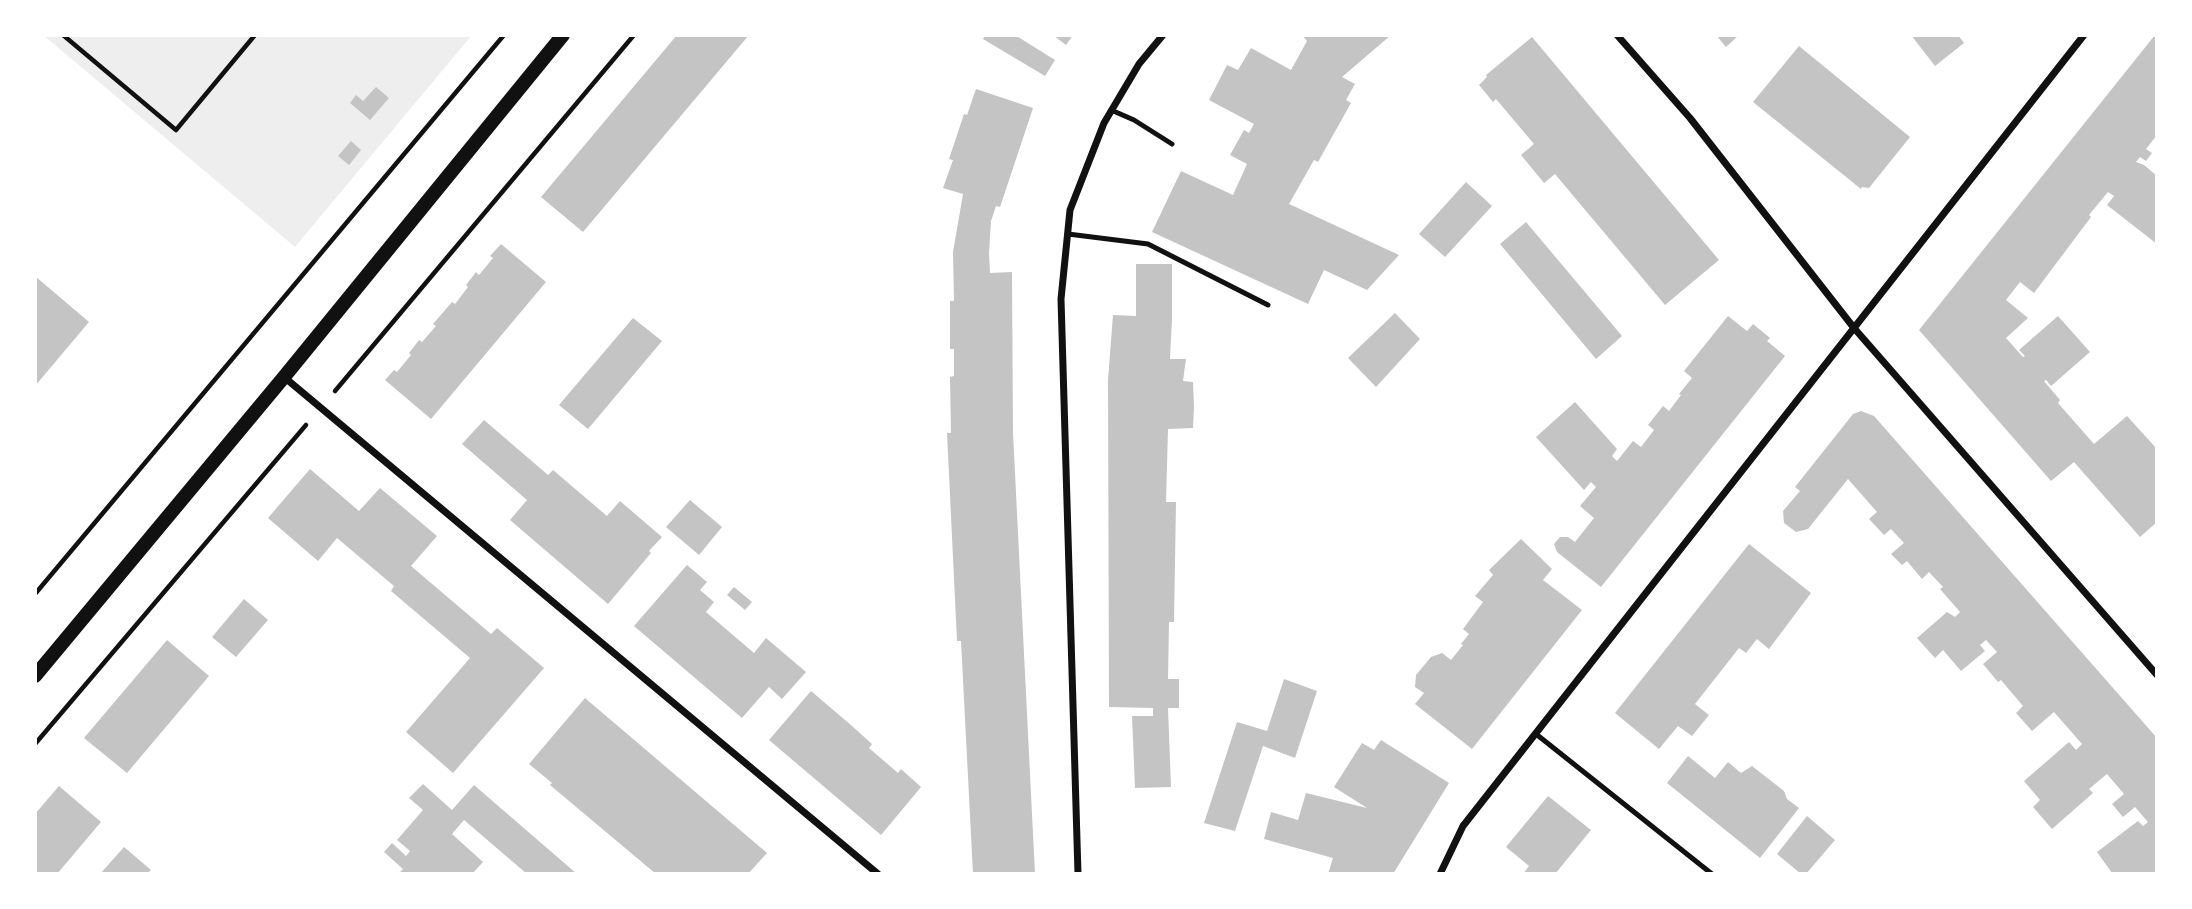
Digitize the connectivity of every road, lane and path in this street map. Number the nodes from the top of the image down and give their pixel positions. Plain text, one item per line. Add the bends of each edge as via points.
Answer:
1 (63, 35) edge
2 (256, 35) edge
3 (505, 35) edge
4 (564, 35) edge
5 (1163, 35) edge
6 (1617, 35) edge
7 (2084, 35) edge
8 (1111, 110) junction
9 (1172, 145) dead end
10 (1068, 234) junction
11 (1268, 305) dead end
12 (1854, 328) junction
13 (284, 377) junction
14 (35, 594) edge
15 (2157, 675) edge
16 (35, 676) edge
17 (1536, 734) junction
18 (878, 874) edge
19 (1077, 874) edge
20 (1440, 874) edge
21 (1712, 874) edge

1 - 2 path via 176,130
3 - 14 path
4 - 13 main road
5 - 8 street
6 - 12 street via 1690,118
7 - 12 street
8 - 9 lane
8 - 10 street via 1070,210
10 - 11 lane via 1148,244
10 - 19 street via 1061,299
12 - 15 street
12 - 17 street
13 - 16 main road
13 - 18 street
17 - 20 street via 1464,826
17 - 21 lane

